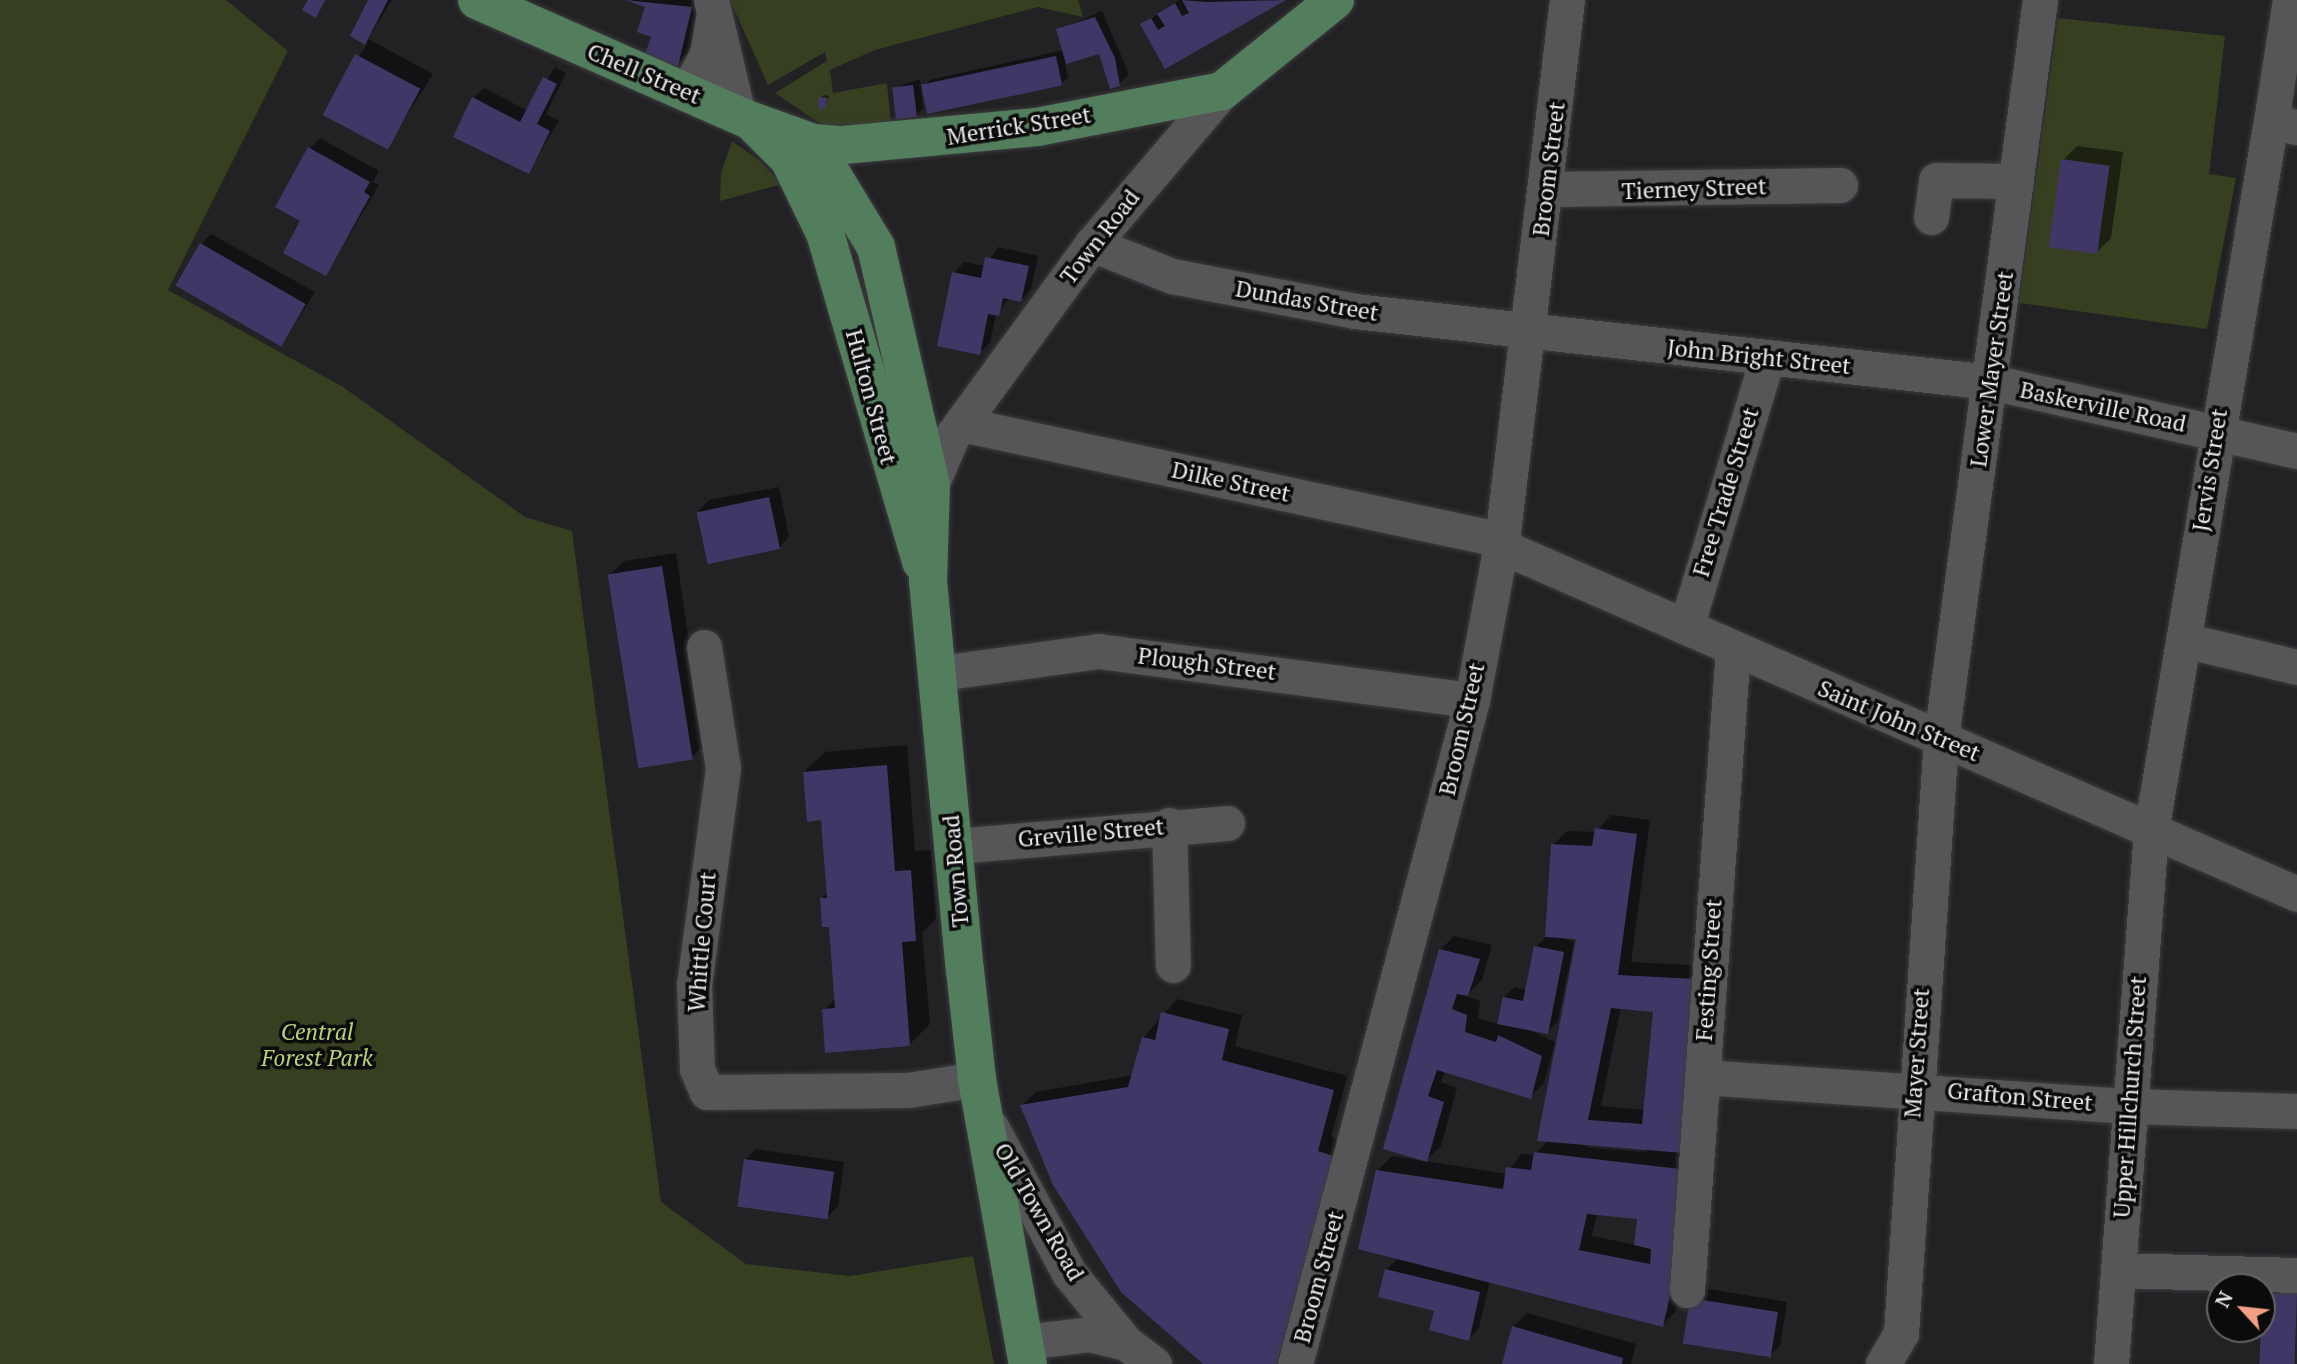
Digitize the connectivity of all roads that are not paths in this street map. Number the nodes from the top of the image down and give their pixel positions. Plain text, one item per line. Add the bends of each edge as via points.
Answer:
1 (477, 0) edge
2 (2040, 0) edge
3 (2290, 0) edge
4 (713, 4) edge
5 (1318, 5) edge
6 (1566, 12) edge
7 (1222, 91) junction
8 (687, 92) junction
9 (742, 116) junction
10 (2281, 118) edge
11 (830, 151) junction
12 (2016, 181) junction
13 (1840, 185) dead end
14 (1548, 189) junction
15 (817, 212) junction
16 (1931, 218) dead end
17 (1092, 244) junction
18 (1527, 333) junction
19 (1767, 359) junction
20 (1991, 382) junction
21 (985, 390) junction
22 (895, 421) junction
23 (961, 424) junction
24 (2216, 432) junction
25 (2297, 451) edge
26 (931, 485) junction
27 (1501, 543) junction
28 (928, 581) junction
29 (1686, 627) junction
30 (2183, 640) junction
31 (704, 647) dead end
32 (1733, 649) junction
33 (2297, 667) edge
34 (940, 673) junction
35 (1472, 700) junction
36 (1941, 738) junction
37 (1227, 823) dead end
38 (1169, 825) junction
39 (2151, 831) junction
40 (954, 846) junction
41 (2297, 894) edge
42 (1173, 965) dead end
43 (1702, 1077) junction
44 (1914, 1088) junction
45 (980, 1095) junction
46 (2129, 1106) junction
47 (2297, 1111) edge
48 (2118, 1270) junction
49 (2297, 1275) edge
50 (1687, 1290) dead end
51 (1126, 1343) junction
52 (1026, 1353) edge
53 (1154, 1364) edge
54 (1295, 1364) edge
55 (1884, 1364) edge
56 (2111, 1364) edge

1 - 8 main road, Chell Street
2 - 12 street, Lower Mayer Street
3 - 10 street, Jervis Street
4 - 8 street via 707,54
4 - 9 street
5 - 7 main road
6 - 14 street, Broom Street via 1546,77
7 - 11 main road, Merrick Street via 1037,127
7 - 17 street, Town Road
8 - 9 main road, Chell Street
9 - 11 main road, Chell Street
9 - 15 main road, Hulton Street via 789,159
10 - 24 street, Jervis Street via 2264,157
11 - 15 main road, Hulton Street
11 - 22 main road, Hulton Street via 876,247
12 - 16 street via 1936,180
12 - 20 street, Lower Mayer Street
13 - 14 street, Tierney Street
14 - 18 street, Broom Street
15 - 22 main road, Hulton Street
17 - 18 street, Dundas Street via 1172,276
17 - 21 street, Town Road
18 - 19 street, John Bright Street
18 - 27 street, Broom Street
19 - 20 street, John Bright Street
19 - 29 street, Free Trade Street
20 - 24 street, Baskerville Road
20 - 36 street, Lower Mayer Street
21 - 22 street
21 - 23 street, Town Road
22 - 26 main road, Hulton Street
22 - 28 main road, Hulton Street
23 - 26 street, Town Road
23 - 27 street, Dilke Street
24 - 25 street, Baskerville Road
24 - 30 street, Jervis Street
26 - 28 main road, Town Road
27 - 29 street, Saint John Street
27 - 35 street, Broom Street
28 - 34 main road, Town Road
29 - 32 street, Saint John Street
30 - 33 street
30 - 39 street, Jervis Street
31 - 45 street, Whittle Court via 723,768 694,984 697,1069 707,1092 908,1090
32 - 36 street, Saint John Street
32 - 43 street, Festing Street
34 - 35 street, Plough Street via 1098,651
34 - 40 main road, Town Road
35 - 54 street, Broom Street
36 - 39 street, Saint John Street
36 - 44 street, Mayer Street
37 - 38 street, Greville Street
38 - 40 street, Greville Street
38 - 42 street
39 - 41 street, Saint John Street
39 - 46 street, Upper Hillchurch Street
40 - 45 main road, Town Road
43 - 44 street, Grafton Street
43 - 50 street, Festing Street
44 - 46 street, Grafton Street
44 - 55 street, Mayer Street via 1901,1333
45 - 51 street, Old Town Road via 1069,1273
45 - 52 main road, Town Road
46 - 47 street, Grafton Street
46 - 48 street, Upper Hillchurch Street
48 - 49 street
48 - 56 street, Upper Hillchurch Street
51 - 52 street, Old Town Road via 1090,1334
51 - 53 street, Old Town Road

